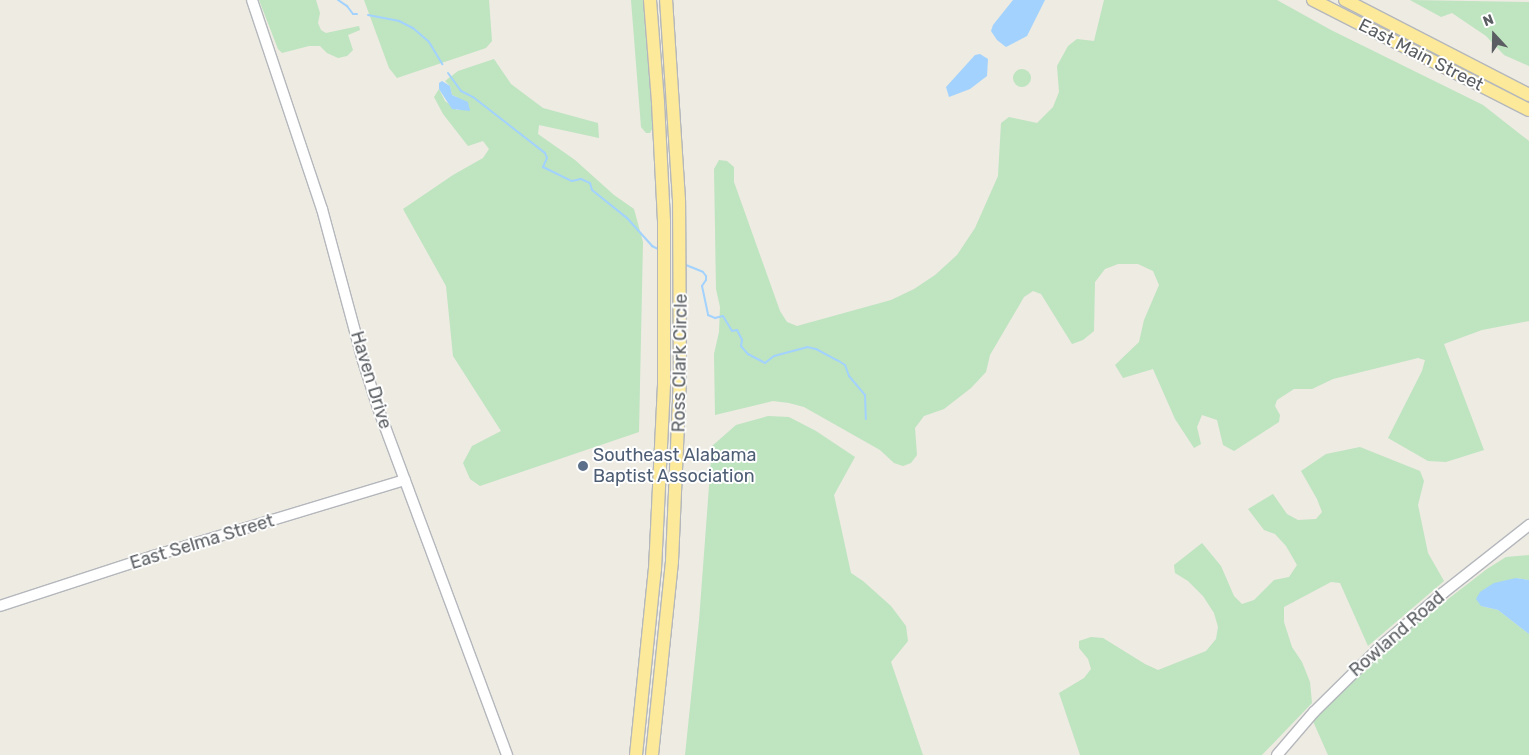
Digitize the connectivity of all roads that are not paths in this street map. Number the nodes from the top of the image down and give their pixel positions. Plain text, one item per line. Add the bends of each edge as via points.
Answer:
1 (252, 0) edge
2 (650, 0) edge
3 (666, 0) edge
4 (1313, 0) edge
5 (1345, 0) edge
6 (1529, 95) edge
7 (1529, 110) edge
8 (659, 122) junction
9 (660, 139) junction
10 (676, 151) junction
11 (405, 480) junction
12 (1529, 525) edge
13 (656, 560) junction
14 (672, 561) junction
15 (0, 606) edge
16 (507, 755) edge
17 (636, 755) edge
18 (652, 755) edge
19 (1277, 755) edge

1 - 11 street, Haven Drive via 322,209 366,370
2 - 8 highway, Ross Clark Circle
3 - 10 highway, Ross Clark Circle
4 - 7 highway, East Main Street
5 - 6 highway, East Main Street
8 - 9 highway, Ross Clark Circle
8 - 10 highway
9 - 10 highway
9 - 13 highway, Ross Clark Circle via 665,338
10 - 14 highway, Ross Clark Circle via 681,328
11 - 15 street, East Selma Street
11 - 16 street, Haven Drive
12 - 19 street, Rowland Road via 1381,646 1314,712
13 - 14 highway
13 - 17 highway, Ross Clark Circle
14 - 18 highway, Ross Clark Circle

